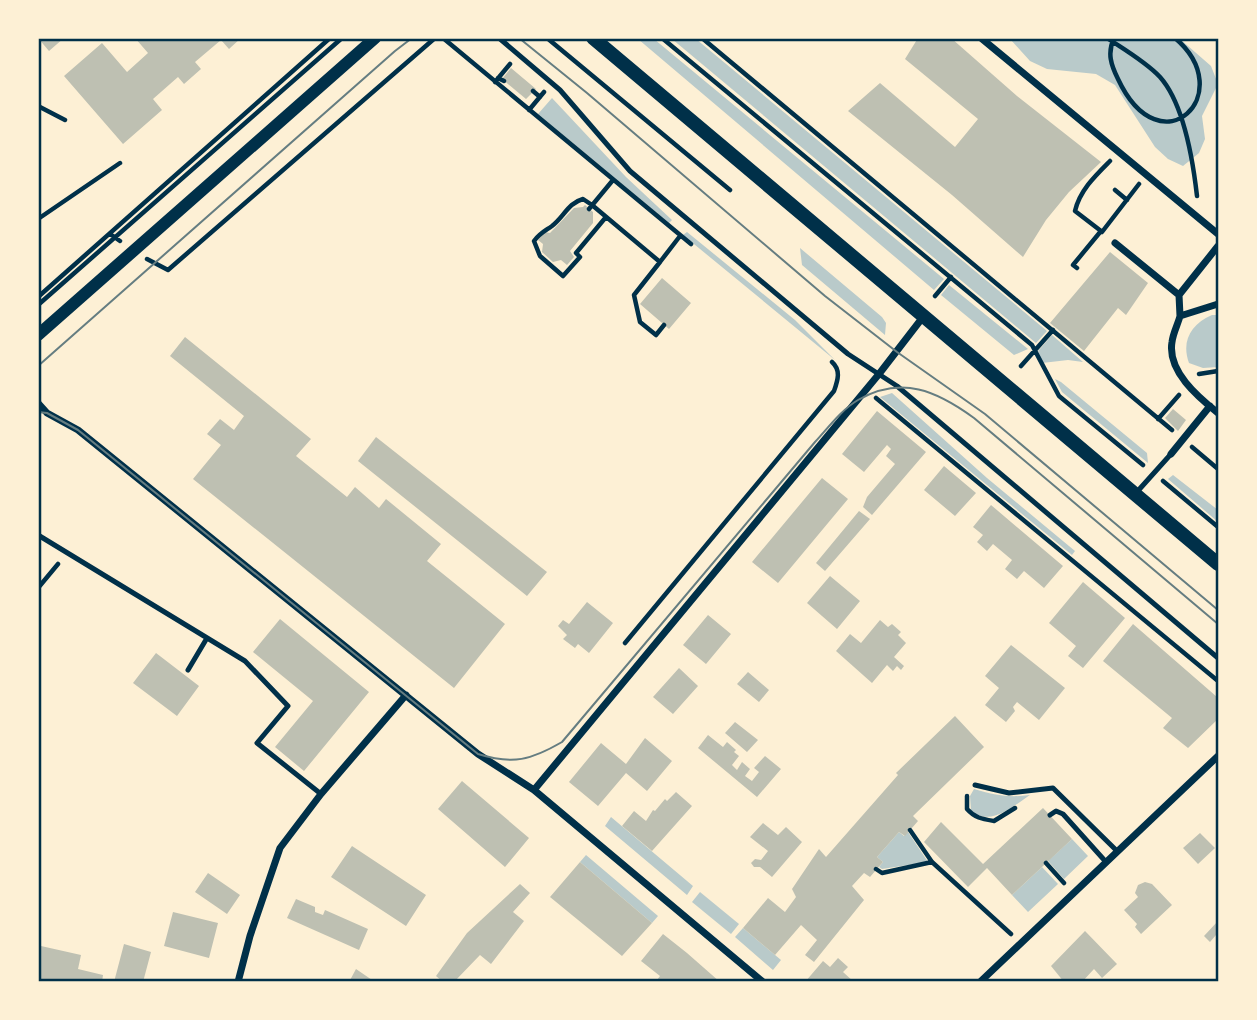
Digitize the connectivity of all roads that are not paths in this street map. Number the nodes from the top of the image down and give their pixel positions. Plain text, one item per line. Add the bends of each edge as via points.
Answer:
1 (376, 38) edge
2 (499, 38) edge
3 (593, 38) edge
4 (981, 38) edge
5 (1219, 234) edge
6 (1115, 243) road end
7 (1219, 246) edge
8 (1179, 295) junction
9 (1219, 304) edge
10 (924, 316) junction
11 (1181, 316) junction
12 (38, 335) edge
13 (879, 374) junction
14 (38, 404) edge
15 (1210, 406) junction
16 (1219, 412) edge
17 (1171, 453) joint
18 (1136, 494) junction
19 (38, 535) edge
20 (1219, 564) edge
21 (206, 638) junction
22 (1219, 658) edge
23 (188, 670) dead end
24 (407, 695) junction
25 (1219, 756) edge
26 (975, 785) dead end
27 (534, 790) junction
28 (321, 794) junction
29 (1050, 815) dead end
30 (1117, 852) junction
31 (1106, 862) junction
32 (238, 982) edge
33 (762, 982) edge
34 (980, 982) edge

1 - 12 street
2 - 13 lane via 560,90 630,171 848,354
3 - 10 main road
4 - 5 street
6 - 8 street
7 - 8 street
8 - 11 street
9 - 11 street
10 - 13 street
10 - 18 main road
11 - 15 street via 1171,344 1175,366
13 - 22 lane
13 - 27 street
14 - 24 street via 78,430
15 - 16 street
15 - 17 street
17 - 18 lane
18 - 20 main road
19 - 21 lane
21 - 23 lane
21 - 28 lane via 244,661 288,706 257,743
24 - 27 street via 478,754
24 - 28 street
25 - 30 street
26 - 30 lane via 1009,793 1053,788
27 - 33 street
28 - 32 street via 280,848
29 - 31 lane via 1056,811 1063,814
30 - 31 street
31 - 34 street

